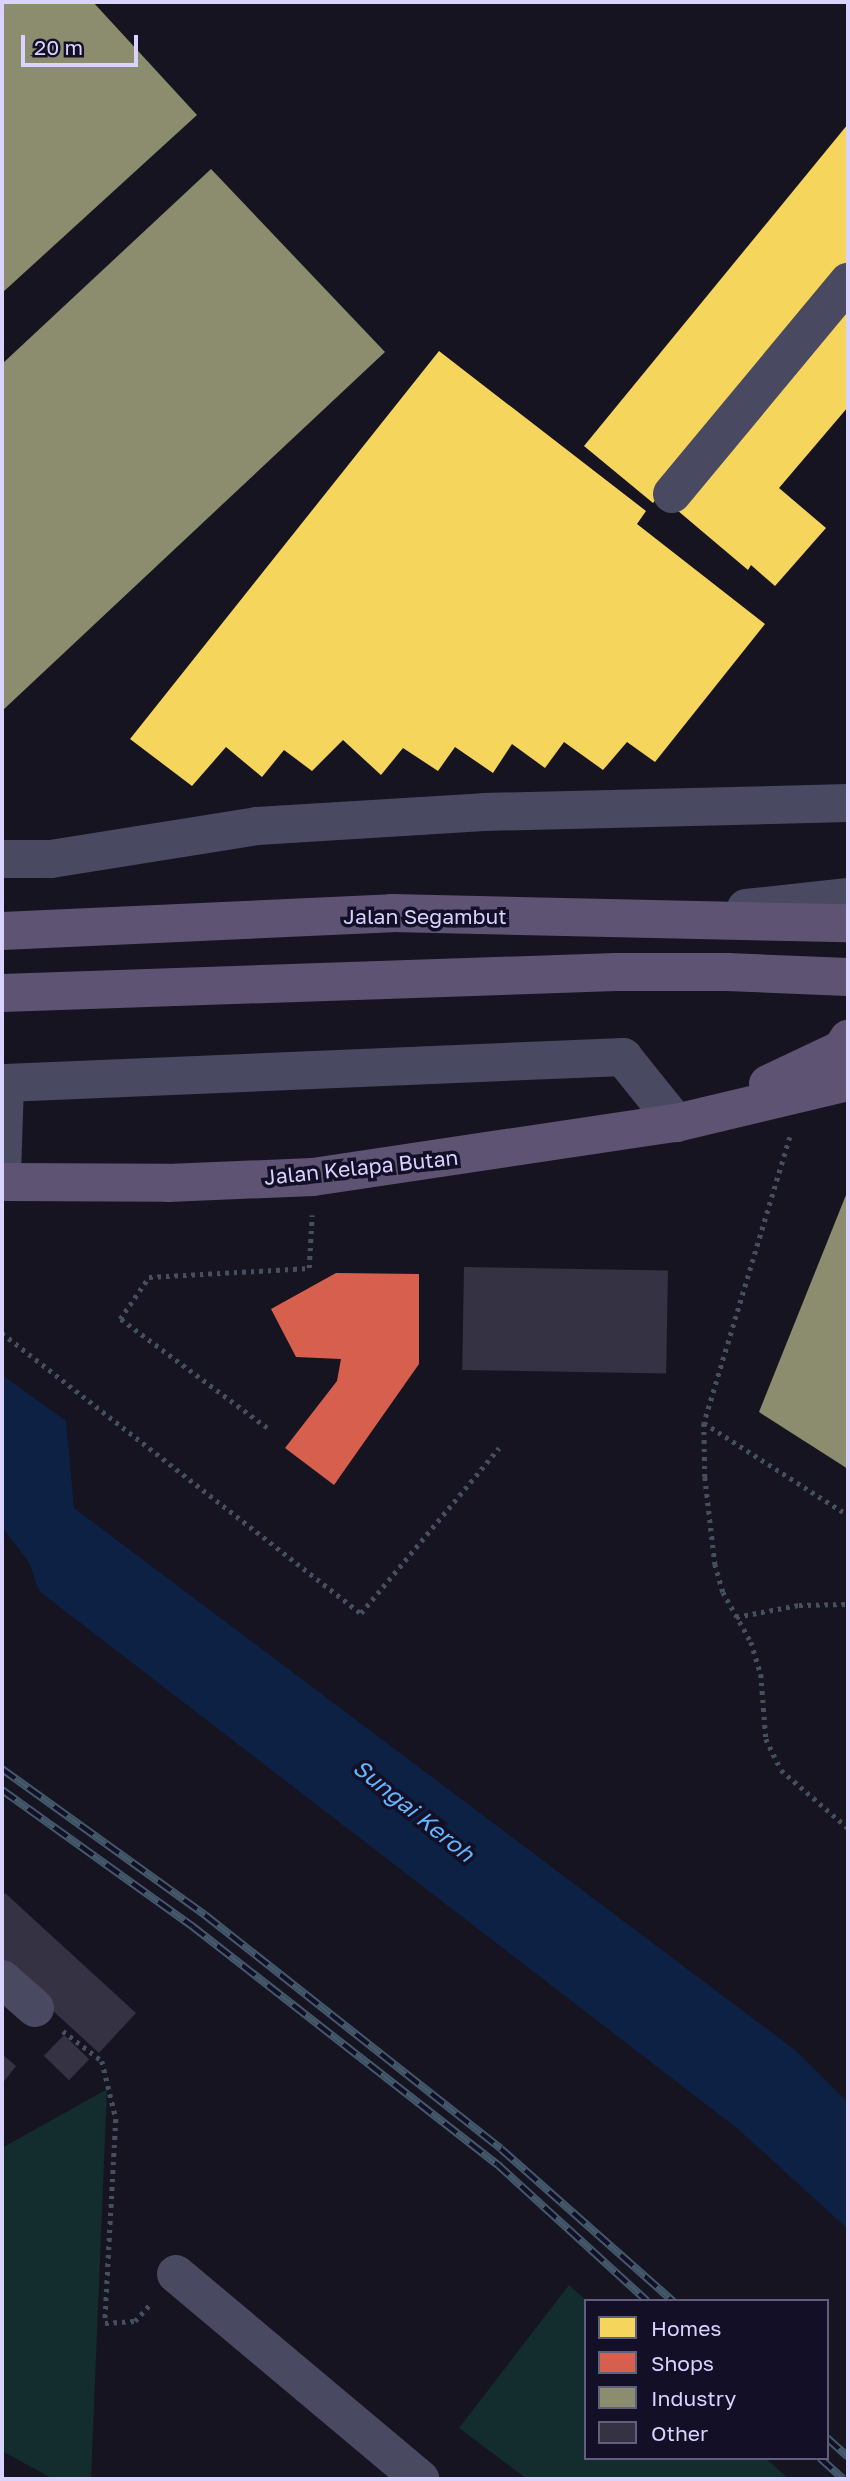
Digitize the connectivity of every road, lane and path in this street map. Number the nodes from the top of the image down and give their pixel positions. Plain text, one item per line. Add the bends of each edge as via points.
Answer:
1 (848, 282) edge
2 (672, 494) dead end
3 (848, 803) edge
4 (803, 806) junction
5 (848, 818) edge
6 (2, 859) edge
7 (848, 897) edge
8 (657, 919) junction
9 (848, 923) edge
10 (2, 931) edge
11 (728, 972) junction
12 (848, 978) edge
13 (2, 993) edge
14 (848, 1002) edge
15 (848, 1039) edge
16 (848, 1082) edge
17 (803, 1093) junction
18 (676, 1123) junction
19 (2, 1174) edge
20 (313, 1177) junction
21 (2, 1182) edge
22 (2, 1333) edge
23 (704, 1423) junction
24 (267, 1428) dead end
25 (499, 1448) dead end
26 (848, 1515) edge
27 (848, 1604) edge
28 (736, 1617) junction
29 (848, 1828) edge
30 (2, 1979) edge
31 (35, 2008) joint
32 (176, 2274) joint
33 (420, 2479) edge

1 - 2 street
3 - 4 street
4 - 5 street
4 - 6 street via 484,812 257,826 51,859
7 - 8 street
8 - 9 main road, Jalan Segambut
8 - 10 main road, Jalan Segambut via 392,913
11 - 12 main road
11 - 13 main road
11 - 14 main road via 831,989
15 - 18 main road, Jalan Kelapa Butan via 842,1049
16 - 17 main road, Jalan Kelapa Butan
17 - 18 main road, Jalan Kelapa Butan
17 - 23 path
18 - 19 street via 623,1057 5,1083
18 - 20 main road, Jalan Kelapa Butan
20 - 21 main road, Jalan Kelapa Butan via 169,1183
20 - 24 path via 309,1268 149,1277 120,1319
22 - 25 path via 362,1613
23 - 26 path
23 - 28 path via 715,1564
27 - 28 path via 799,1605
28 - 29 path via 751,1642 761,1674 766,1740 781,1770
30 - 31 street
31 - 32 path via 102,2061 116,2119 105,2323 135,2321
32 - 33 street

